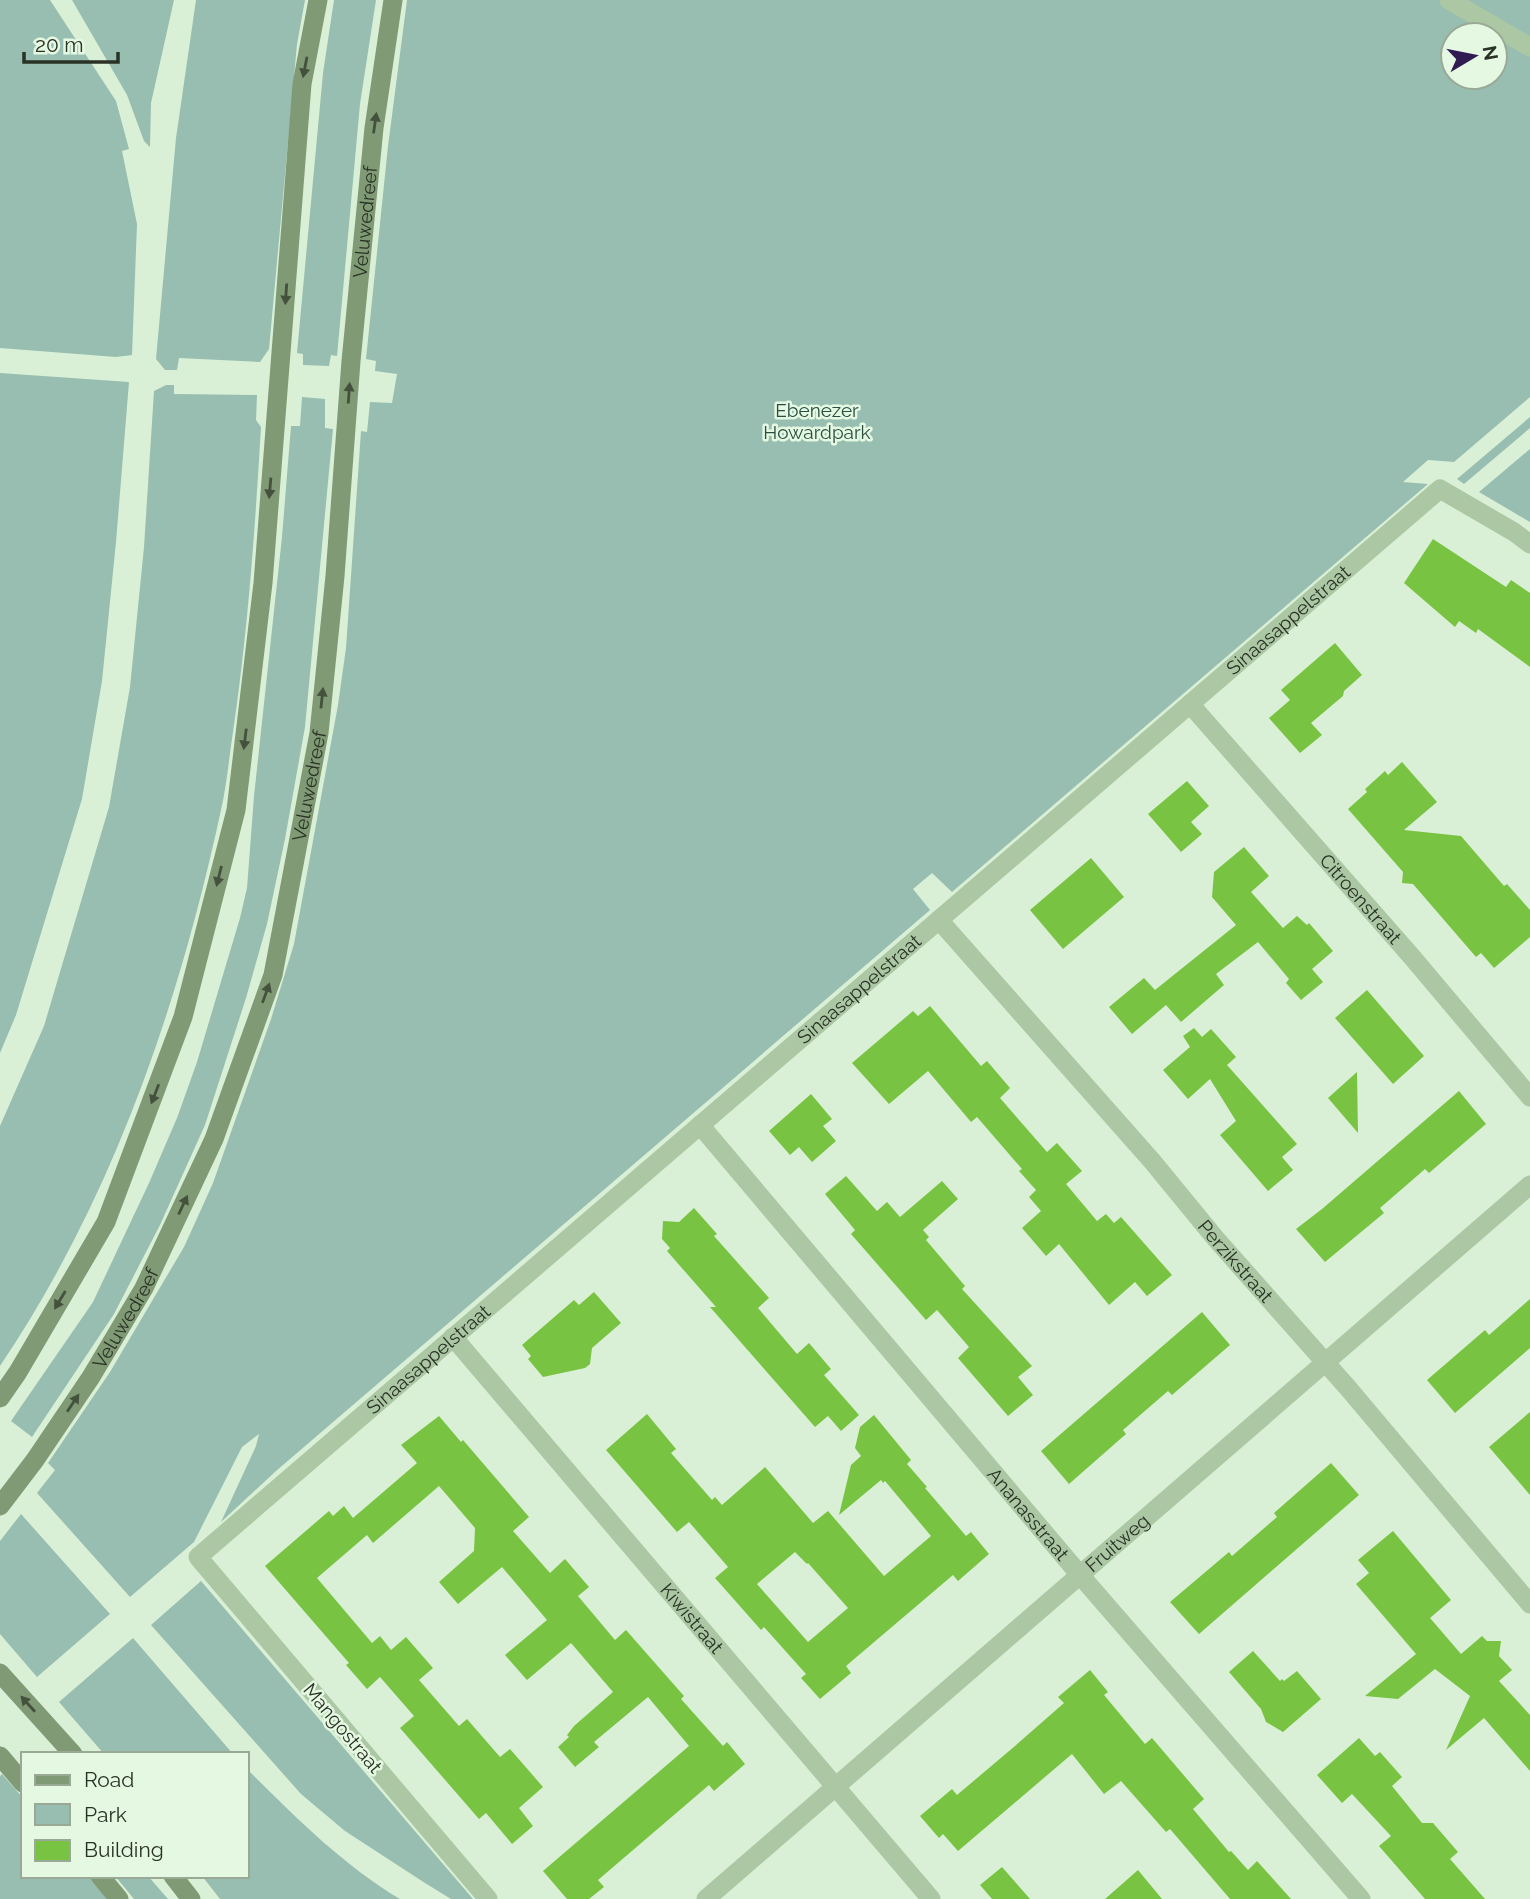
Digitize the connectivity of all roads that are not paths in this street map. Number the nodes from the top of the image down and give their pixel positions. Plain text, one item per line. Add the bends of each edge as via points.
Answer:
1 (318, 0) edge
2 (393, 0) edge
3 (1449, 0) edge
4 (1530, 47) edge
5 (1530, 544) edge
6 (1190, 704) junction
7 (939, 920) junction
8 (1530, 1097) edge
9 (700, 1125) junction
10 (1530, 1185) edge
11 (453, 1337) junction
12 (1326, 1363) junction
13 (0, 1398) edge
14 (0, 1506) edge
15 (198, 1557) joint
16 (1080, 1575) junction
17 (1530, 1604) edge
18 (3, 1677) edge
19 (71, 1752) edge
20 (5, 1762) edge
21 (21, 1781) edge
22 (836, 1787) junction
23 (102, 1878) edge
24 (175, 1878) edge
25 (119, 1899) edge
26 (191, 1899) edge
27 (488, 1899) edge
28 (706, 1899) edge
29 (931, 1899) edge
30 (1360, 1899) edge

1 -> 13 main road via 302,84 263,583 236,810 183,1017 106,1222
14 -> 2 main road, Veluwedreef via 91,1377 144,1289 214,1139 273,975 319,733 374,128
3 - 4 street
5 - 6 street, Sinaasappelstraat via 1440,489
6 - 7 street, Sinaasappelstraat
6 - 8 street, Citroenstraat
7 - 9 street, Sinaasappelstraat
7 - 12 street, Perzikstraat
9 - 11 street, Sinaasappelstraat
9 - 16 street, Ananasstraat
10 - 12 street, Fruitweg
11 - 15 street, Sinaasappelstraat
11 - 22 street, Kiwistraat
12 - 16 street, Fruitweg
12 - 17 street, Perzikstraat
15 - 27 street, Mangostraat
16 - 22 street, Fruitweg
16 - 30 street, Ananasstraat
19 -> 18 main road
20 - 21 main road
22 - 28 street, Fruitweg
22 - 29 street, Kiwistraat
23 - 25 main road
24 - 26 main road

